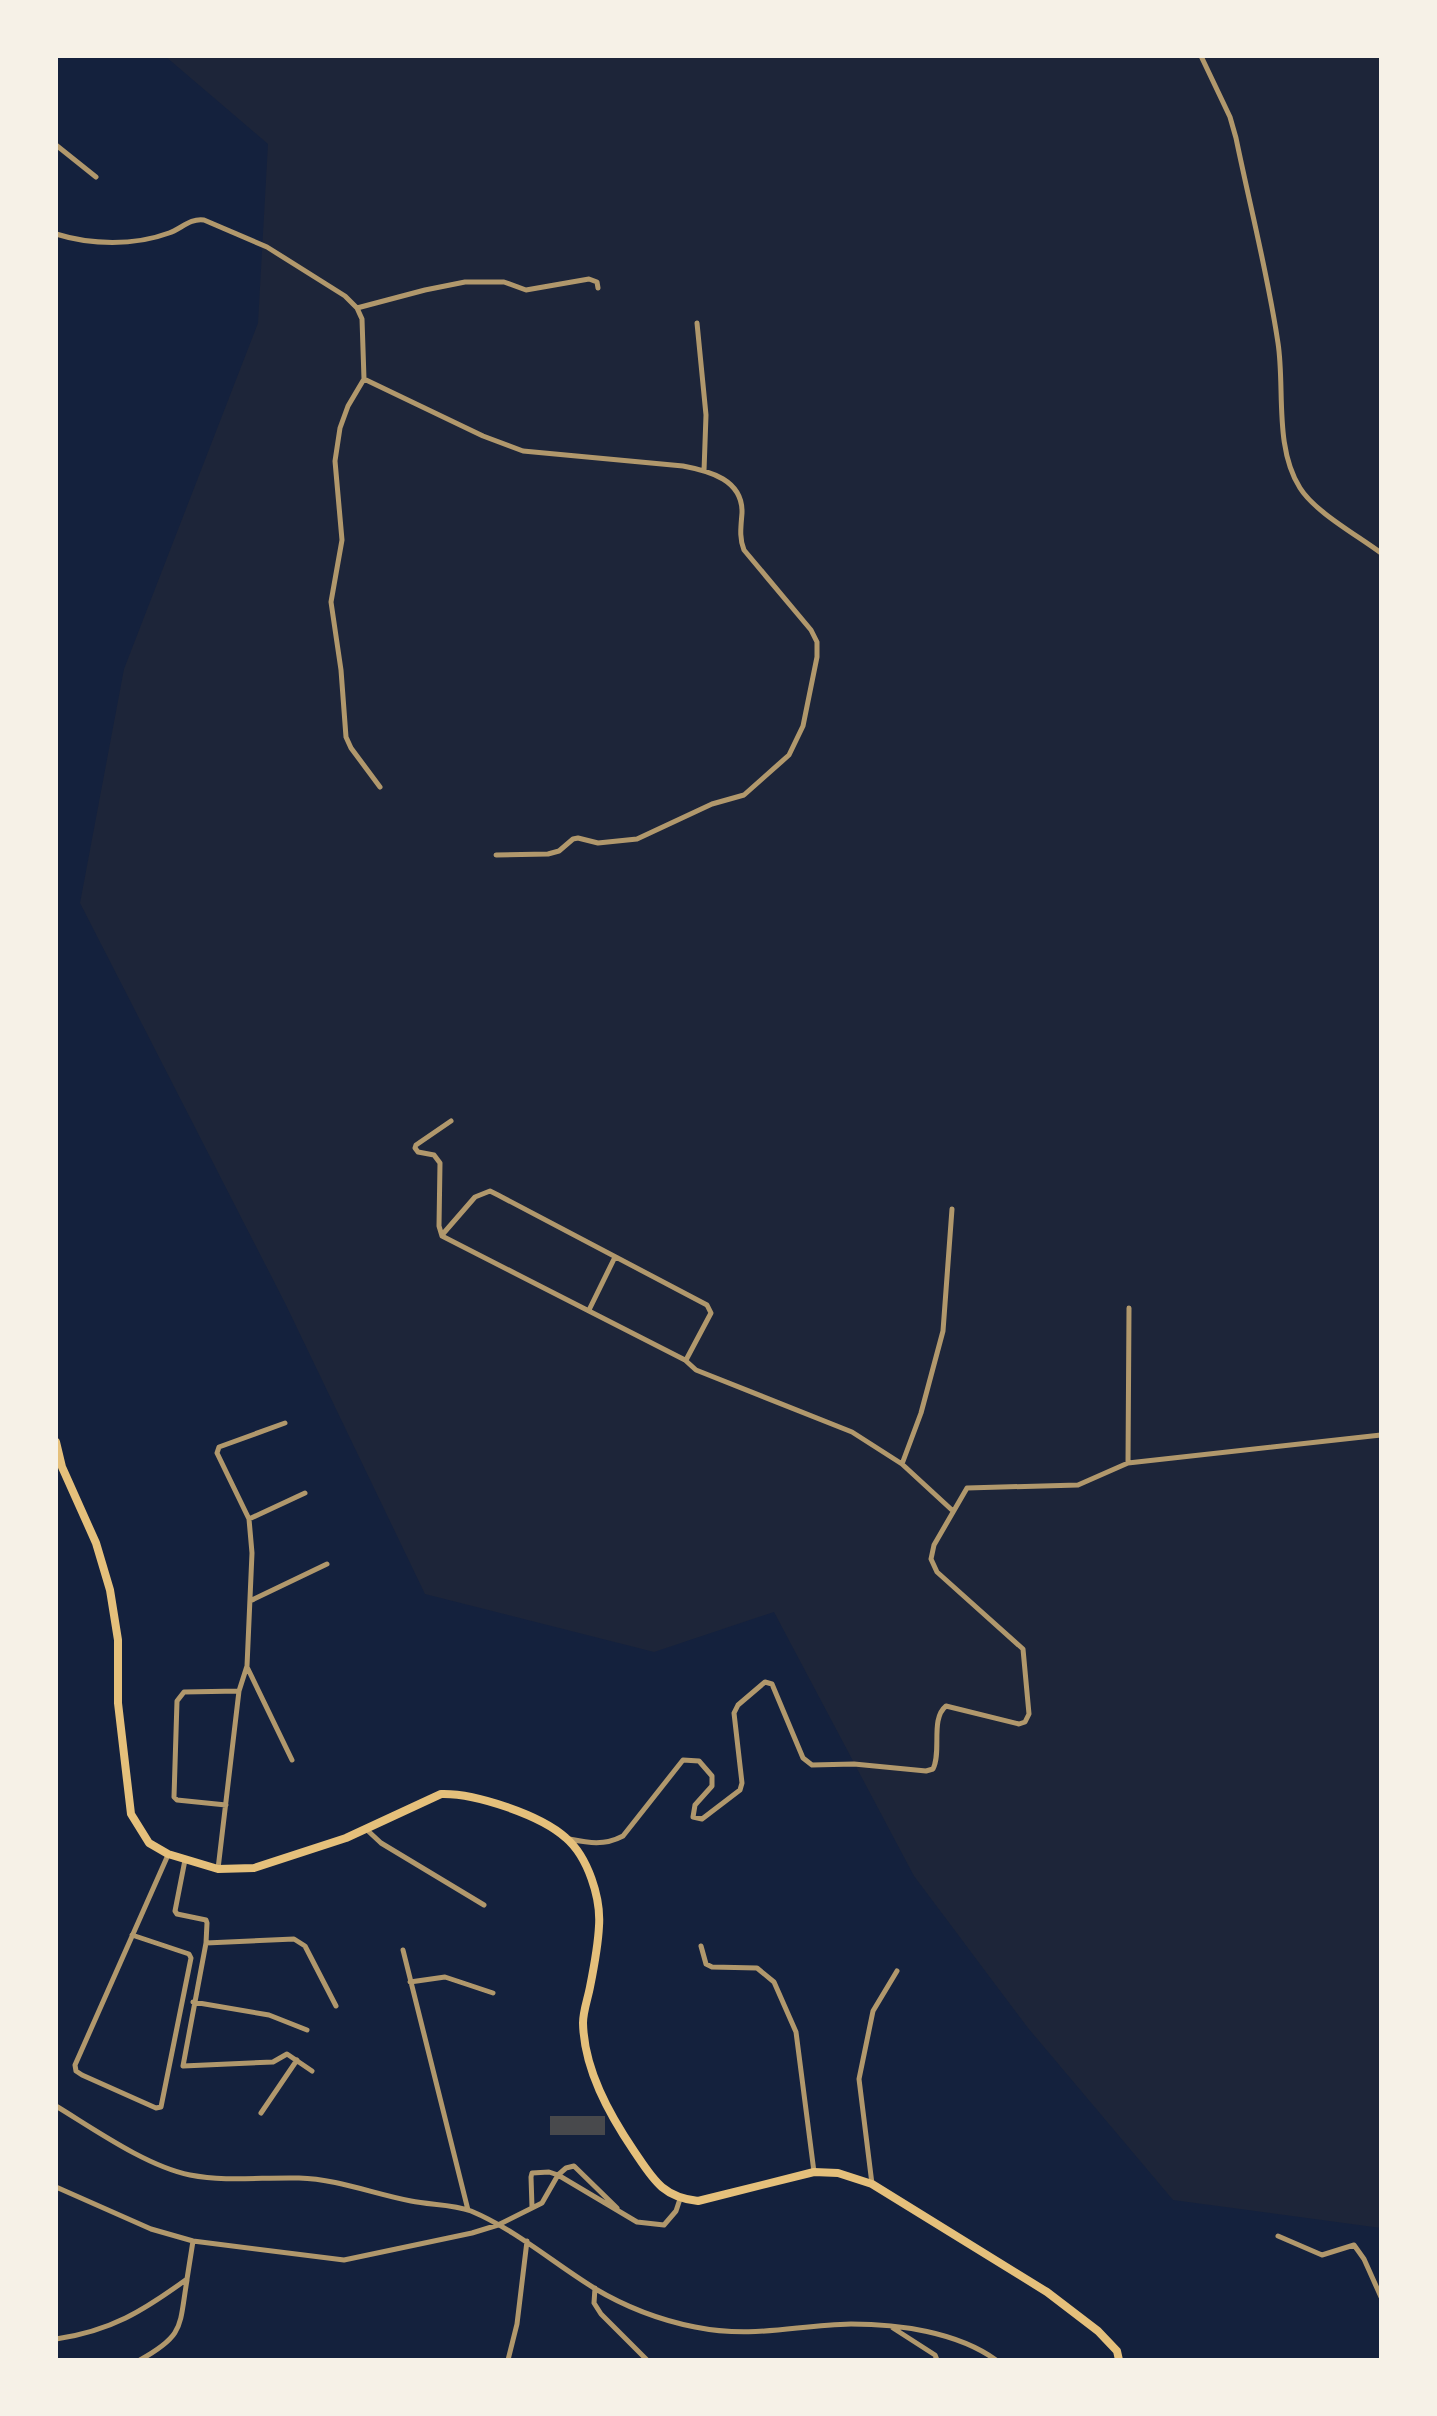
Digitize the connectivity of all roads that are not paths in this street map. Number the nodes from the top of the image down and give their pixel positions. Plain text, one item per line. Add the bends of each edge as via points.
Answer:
1 (1201, 56) edge
2 (56, 145) edge
3 (96, 177) dead end
4 (56, 234) edge
5 (598, 288) dead end
6 (357, 308) junction
7 (697, 323) dead end
8 (364, 379) junction
9 (704, 471) junction
10 (1381, 553) edge
11 (380, 787) dead end
12 (496, 855) dead end
13 (451, 1121) dead end
14 (952, 1209) dead end
15 (442, 1236) junction
16 (615, 1257) junction
17 (1129, 1308) dead end
18 (589, 1310) junction
19 (685, 1360) junction
20 (285, 1423) dead end
21 (1381, 1435) edge
22 (56, 1442) edge
23 (1128, 1463) junction
24 (902, 1464) junction
25 (305, 1493) dead end
26 (953, 1511) junction
27 (249, 1519) junction
28 (327, 1564) dead end
29 (250, 1601) junction
30 (247, 1666) junction
31 (239, 1691) junction
32 (292, 1760) dead end
33 (226, 1805) junction
34 (365, 1828) junction
35 (568, 1838) junction
36 (168, 1854) junction
37 (185, 1860) junction
38 (218, 1869) junction
39 (484, 1905) dead end
40 (132, 1935) junction
41 (206, 1943) junction
42 (701, 1946) dead end
43 (403, 1950) dead end
44 (897, 1971) dead end
45 (410, 1982) junction
46 (493, 1993) dead end
47 (193, 2002) junction
48 (336, 2006) dead end
49 (307, 2030) dead end
50 (297, 2060) junction
51 (312, 2071) dead end
52 (56, 2106) edge
53 (261, 2113) dead end
54 (814, 2172) junction
55 (558, 2175) junction
56 (872, 2184) junction
57 (56, 2187) edge
58 (680, 2199) junction
59 (532, 2207) junction
60 (617, 2208) junction
61 (468, 2210) junction
62 (498, 2225) junction
63 (1278, 2236) dead end
64 (193, 2241) junction
65 (527, 2241) junction
66 (187, 2279) junction
67 (595, 2288) junction
68 (1381, 2297) edge
69 (890, 2326) junction
70 (56, 2339) edge
71 (140, 2360) edge
72 (508, 2360) edge
73 (647, 2360) edge
74 (937, 2360) edge
75 (996, 2360) edge
76 (1119, 2360) edge

1 - 10 street via 1236,138 1278,344 1285,439 1295,478 1313,502
2 - 3 street
4 - 6 street via 129,242 204,220 267,247
5 - 6 street via 589,279 526,290 480,280
6 - 8 street via 363,326
7 - 9 street via 706,415
8 - 9 street via 523,451
8 - 11 street via 348,406 336,450 342,540 331,602 346,737
9 - 12 street via 738,493 744,550 817,642 803,726 789,755 744,795 637,839 598,843 578,838 548,854
13 - 15 street via 415,1148 440,1163
14 - 24 street via 943,1331
15 - 16 street via 475,1197 490,1191
15 - 18 street
16 - 18 street
16 - 19 street via 710,1308
17 - 23 street
18 - 19 street
19 - 24 street via 696,1370 852,1432
20 - 27 street via 219,1447 217,1459
21 - 23 street
22 - 36 main road via 110,1590 131,1814 149,1843
23 - 26 street via 1078,1485 967,1488
24 - 26 street
25 - 27 street
26 - 35 street via 931,1559 937,1572 1023,1649 1029,1714 1025,1722 946,1706 939,1713 933,1769 812,1765 803,1758 772,1684 765,1682 734,1713 742,1783 735,1797 702,1819 693,1817 695,1805 712,1786 712,1776 699,1761 683,1760 623,1836 598,1844
27 - 29 street
28 - 29 street
29 - 30 street
30 - 31 street
30 - 32 street
31 - 33 street
31 - 33 street via 184,1692 177,1701 174,1797
33 - 38 street
34 - 35 main road via 441,1794 453,1794 500,1805
34 - 38 main road via 272,1864
34 - 39 street
35 - 58 main road via 595,1882 600,1923 583,2021 590,2067 630,2146 652,2178
36 - 37 main road
36 - 40 street
37 - 38 main road
37 - 41 street via 175,1911 206,1920
40 - 40 street via 75,2065 76,2071 156,2108 161,2107 191,1958
41 - 47 street
41 - 48 street via 294,1939 305,1946
42 - 54 street via 712,1967 757,1968 774,1982 796,2032
43 - 45 street
44 - 56 street via 873,2011 859,2079
45 - 46 street via 445,1977
45 - 61 street
47 - 49 street via 269,2015
47 - 50 street via 183,2066 273,2062 287,2054
50 - 51 street
50 - 53 street
52 - 61 street via 132,2151 187,2174 325,2181
54 - 56 main road
54 - 58 main road via 698,2201
55 - 59 street via 547,2197
55 - 59 street via 532,2173
55 - 60 street
55 - 60 street via 574,2166
56 - 76 main road via 1047,2292 1098,2331
57 - 64 street via 151,2229
58 - 60 street via 664,2225 637,2222
59 - 62 street
61 - 62 street
62 - 64 street via 344,2260
62 - 65 street
63 - 68 street via 1322,2255 1354,2245
64 - 66 street
65 - 67 street
65 - 72 street
66 - 70 street via 144,2310 89,2334
66 - 71 street via 175,2334 168,2345
67 - 69 street via 651,2315 738,2334 851,2324
67 - 73 street via 594,2303 601,2314
69 - 74 street
69 - 75 street via 957,2340

